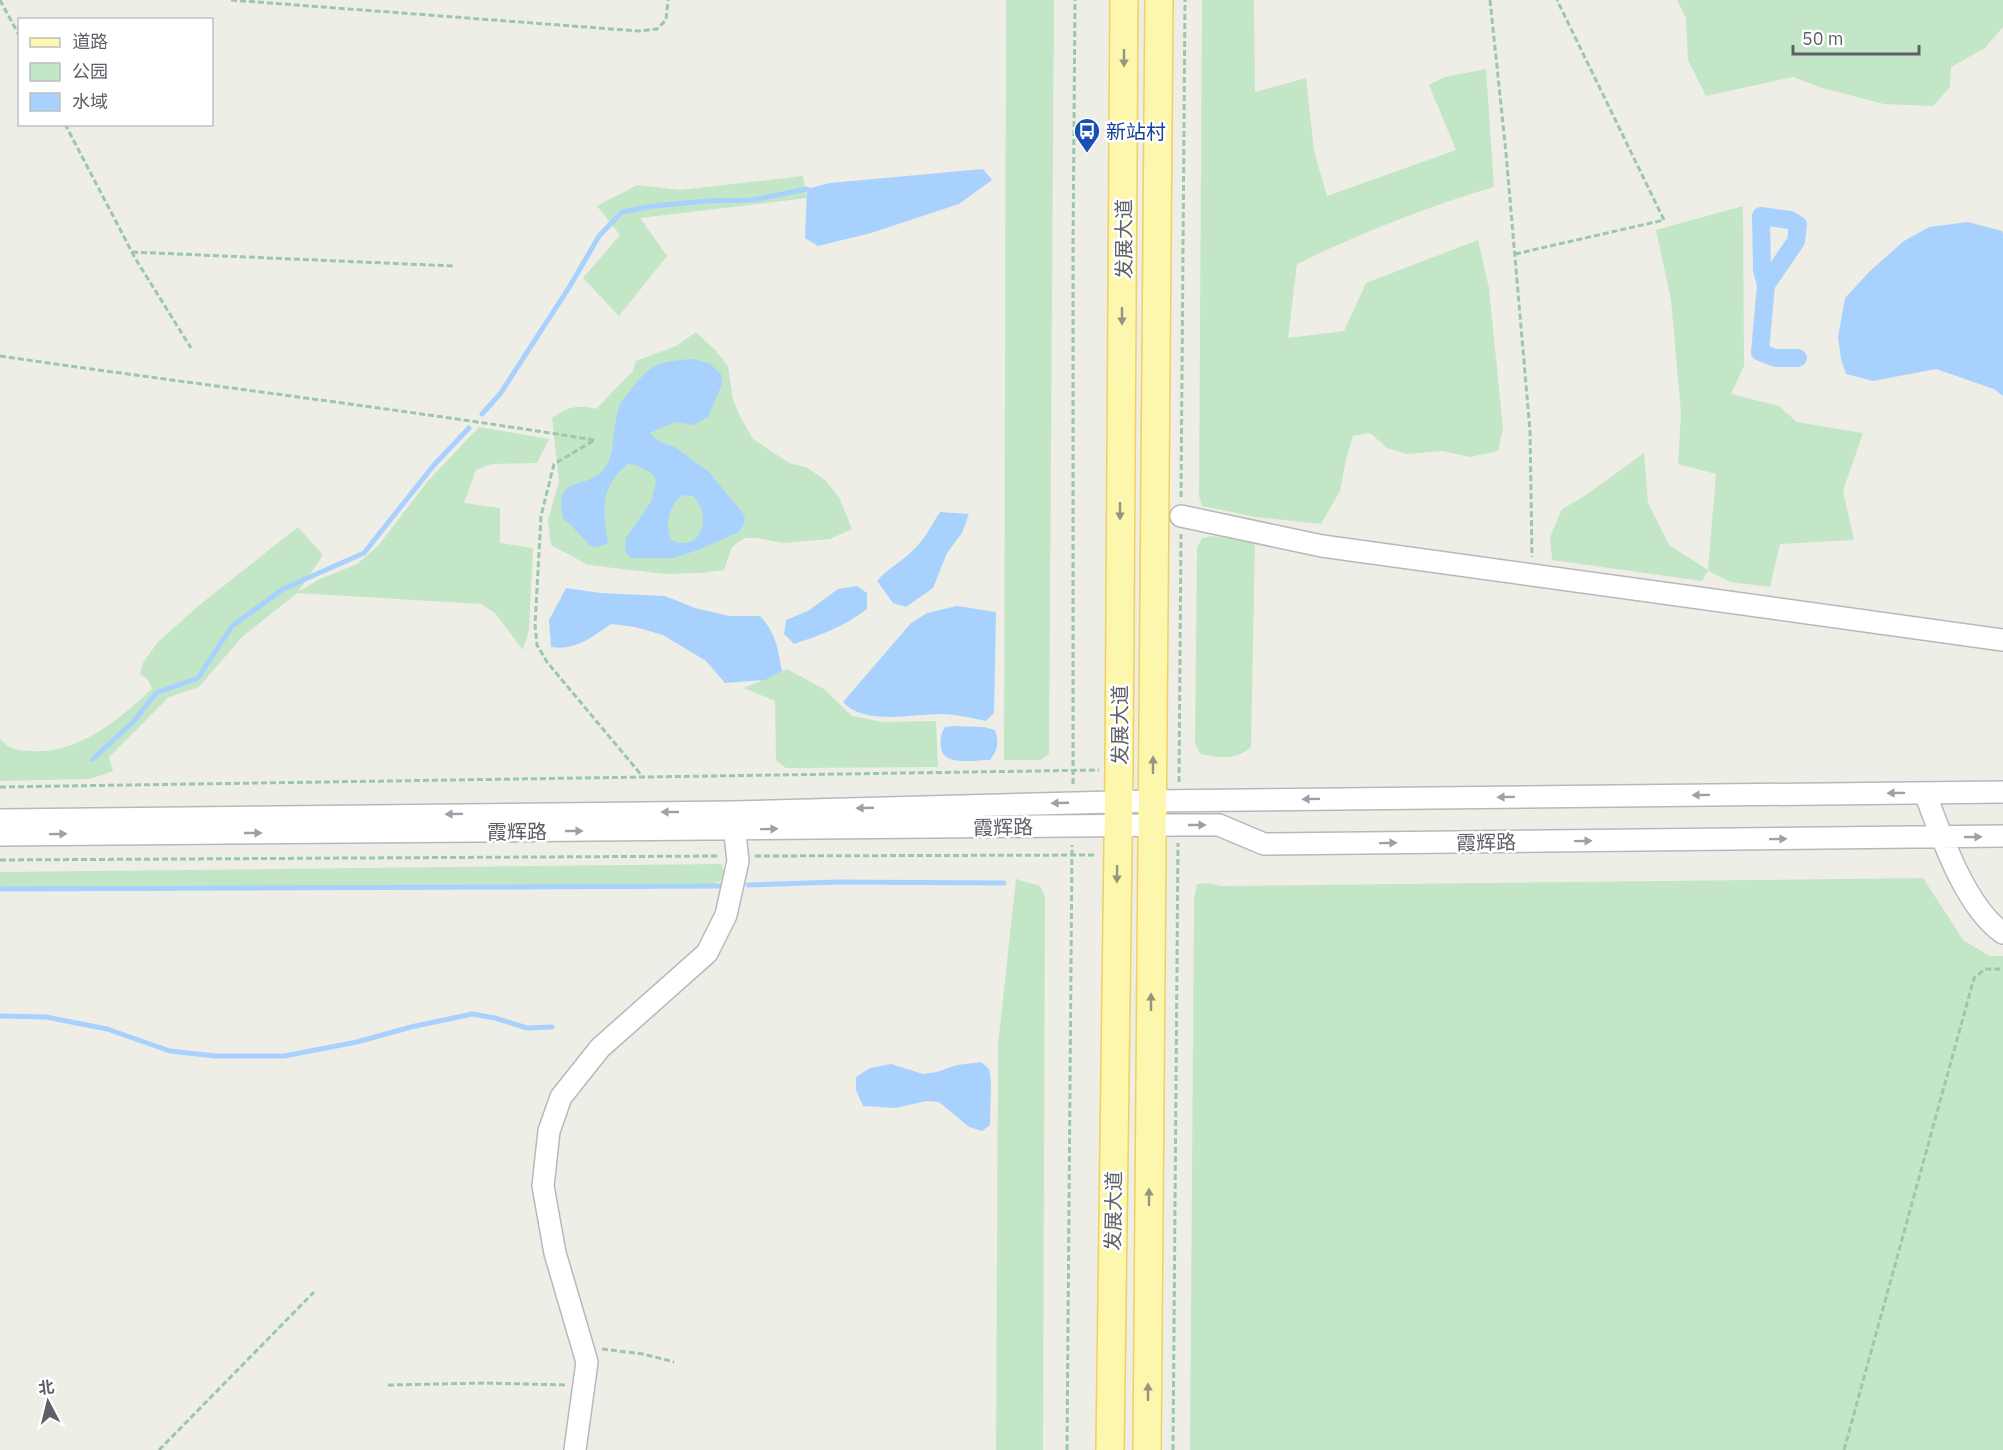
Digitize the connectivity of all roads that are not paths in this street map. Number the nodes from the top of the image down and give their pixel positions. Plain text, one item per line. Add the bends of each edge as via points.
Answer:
1 (1124, 0) edge
2 (1159, 0) edge
3 (1181, 516) road end
4 (2003, 640) edge
5 (2003, 792) edge
6 (1924, 793) junction
7 (1165, 813) junction
8 (1118, 814) junction
9 (0, 820) edge
10 (734, 821) junction
11 (0, 835) edge
12 (2003, 836) edge
13 (1942, 837) junction
14 (2003, 933) edge
15 (575, 1450) edge
16 (1110, 1450) edge
17 (1147, 1450) edge

1 -> 8 main road, 发展大道
7 -> 2 main road, 发展大道
3 - 4 street via 1322,546
5 - 6 street, 霞辉路
6 -> 7 street, 霞辉路
6 - 13 street
7 - 8 street, 霞辉路
7 -> 13 street, 霞辉路 via 1219,825 1264,844
17 -> 7 main road, 发展大道
10 -> 8 street, 霞辉路 via 1072,826
8 -> 10 street, 霞辉路 via 1072,802
8 -> 16 main road, 发展大道
10 -> 9 street, 霞辉路
11 -> 10 street, 霞辉路
10 - 15 street via 737,856 726,915 707,953 600,1048 561,1097 549,1131 543,1186 555,1253 587,1362
13 -> 12 street, 霞辉路
13 - 14 street via 1971,896 1985,918

